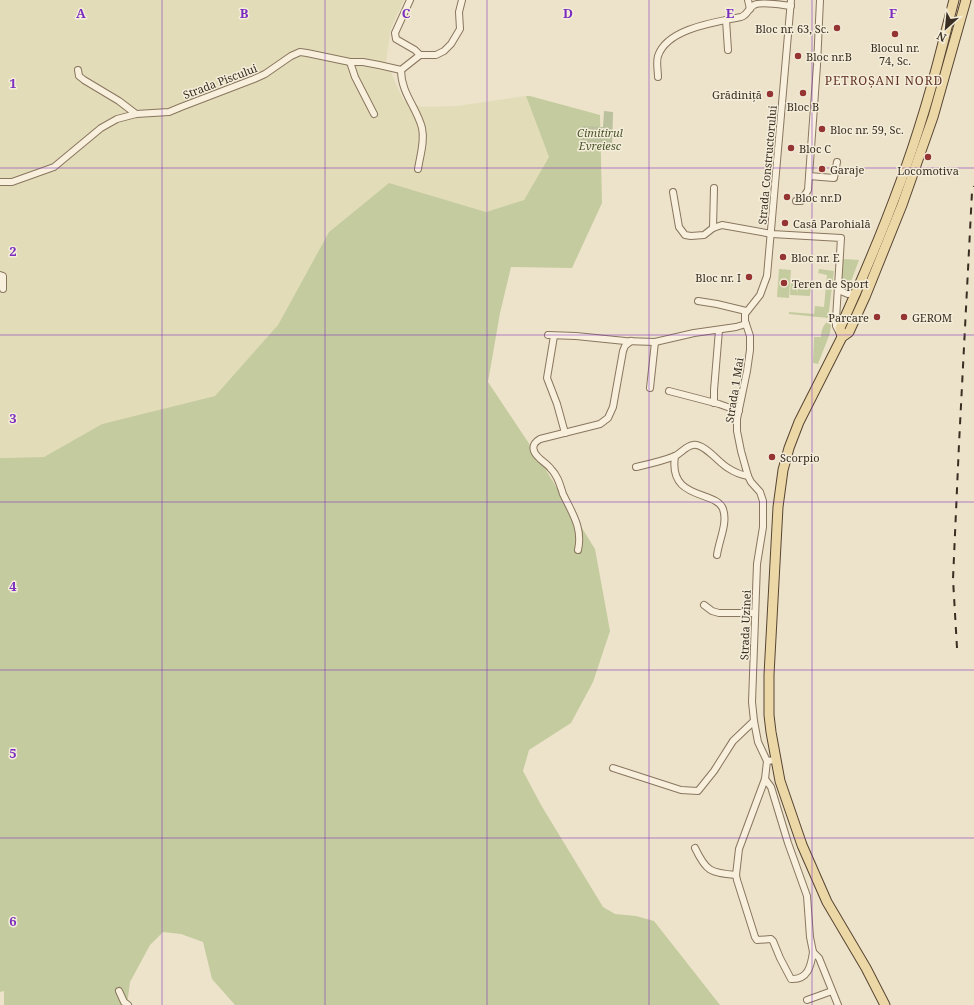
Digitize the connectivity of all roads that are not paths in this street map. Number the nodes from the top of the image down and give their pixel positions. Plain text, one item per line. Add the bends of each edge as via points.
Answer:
1 (410, 0) edge
2 (462, 0) edge
3 (748, 0) edge
4 (820, 0) edge
5 (954, 0) edge
6 (966, 0) edge
7 (791, 3) edge
8 (750, 9) junction
9 (726, 20) junction
10 (728, 50) dead end
11 (420, 55) junction
12 (350, 62) junction
13 (78, 70) dead end
14 (401, 70) junction
15 (658, 78) dead end
16 (926, 104) junction
17 (935, 107) junction
18 (136, 114) junction
19 (374, 114) dead end
20 (837, 162) dead end
21 (418, 169) dead end
22 (809, 176) junction
23 (0, 182) edge
24 (714, 188) dead end
25 (673, 192) dead end
26 (796, 201) dead end
27 (713, 228) junction
28 (772, 234) junction
29 (0, 275) edge
30 (3, 289) dead end
31 (838, 290) junction
32 (857, 293) junction
33 (698, 301) dead end
34 (746, 311) junction
35 (746, 324) junction
36 (719, 330) junction
37 (548, 336) dead end
38 (554, 336) junction
39 (842, 337) junction
40 (631, 341) junction
41 (656, 342) junction
42 (650, 388) dead end
43 (669, 391) dead end
44 (714, 403) junction
45 (739, 411) junction
46 (565, 433) junction
47 (675, 456) junction
48 (636, 467) dead end
49 (748, 476) junction
50 (752, 482) joint
51 (578, 550) dead end
52 (717, 555) dead end
53 (704, 605) dead end
54 (755, 613) junction
55 (754, 721) junction
56 (771, 760) junction
57 (613, 768) dead end
58 (765, 779) junction
59 (695, 848) dead end
60 (736, 875) junction
61 (813, 952) junction
62 (119, 991) dead end
63 (832, 991) junction
64 (807, 1000) dead end
65 (128, 1005) edge
66 (838, 1005) edge
67 (885, 1005) edge

1 - 11 street via 395,33 396,39
2 - 11 street via 459,12 460,29 451,44 436,55
3 - 8 street
4 - 22 street
5 - 16 main road
6 - 17 main road
7 - 8 street via 759,4
7 - 28 street, Strada Constructorului
8 - 9 street via 743,16
9 - 10 street
9 - 15 street via 696,27 674,36 658,56
11 - 14 street
12 - 14 street, Strada Piscului
12 - 18 street, Strada Piscului via 300,52 265,74 169,112
12 - 19 street
13 - 18 street via 79,76 84,80
14 - 21 street via 408,100 422,129
16 - 17 main road
16 - 32 main road via 893,203
17 - 39 main road via 905,198 872,281 849,332
18 - 23 street, Strada Piscului via 109,122 54,167 12,182
20 - 22 street via 834,178
22 - 26 street via 808,190 801,201
24 - 27 street
25 - 27 street via 679,227 685,235 704,234
27 - 28 street via 722,225
28 - 31 street via 841,238
28 - 34 street, Strada Constructorului via 766,283 755,302
29 - 30 street via 4,280
31 - 32 street via 848,294
31 - 39 street via 836,326
32 - 39 main road via 840,328
33 - 34 street
34 - 35 street
35 - 36 street
35 - 45 street, Strada 1 Mai via 750,336 750,350
36 - 41 street
36 - 44 street
37 - 38 street
38 - 40 street
38 - 46 street via 547,378
39 - 56 main road via 793,436 781,483 769,680
40 - 41 street
40 - 46 street via 623,351 613,407 608,418 600,424
41 - 42 street
43 - 44 street
44 - 45 street
45 - 49 street, Strada 1 Mai via 738,438
46 - 51 street via 540,438 535,442 533,450 557,477 575,517 580,541
47 - 48 street
47 - 49 street via 688,447 698,445 729,469
47 - 52 street via 675,470 683,486 713,500 722,508 724,520
49 - 50 street, Strada 1 Mai
50 - 54 street, Strada Uzinei via 760,492 764,511 757,564
53 - 54 street via 719,613
54 - 55 street, Strada Uzinei via 752,702
55 - 56 street, Strada Uzinei via 758,742
55 - 57 street via 733,741 698,791 681,790
56 - 58 street
56 - 67 main road via 822,892
58 - 60 street via 739,848
58 - 61 street via 771,787 807,896
59 - 60 street via 703,864 714,872
60 - 61 street via 755,937 757,940 774,941 791,979 804,976 809,970
61 - 63 street via 819,958
62 - 65 street
63 - 64 street
63 - 66 street

